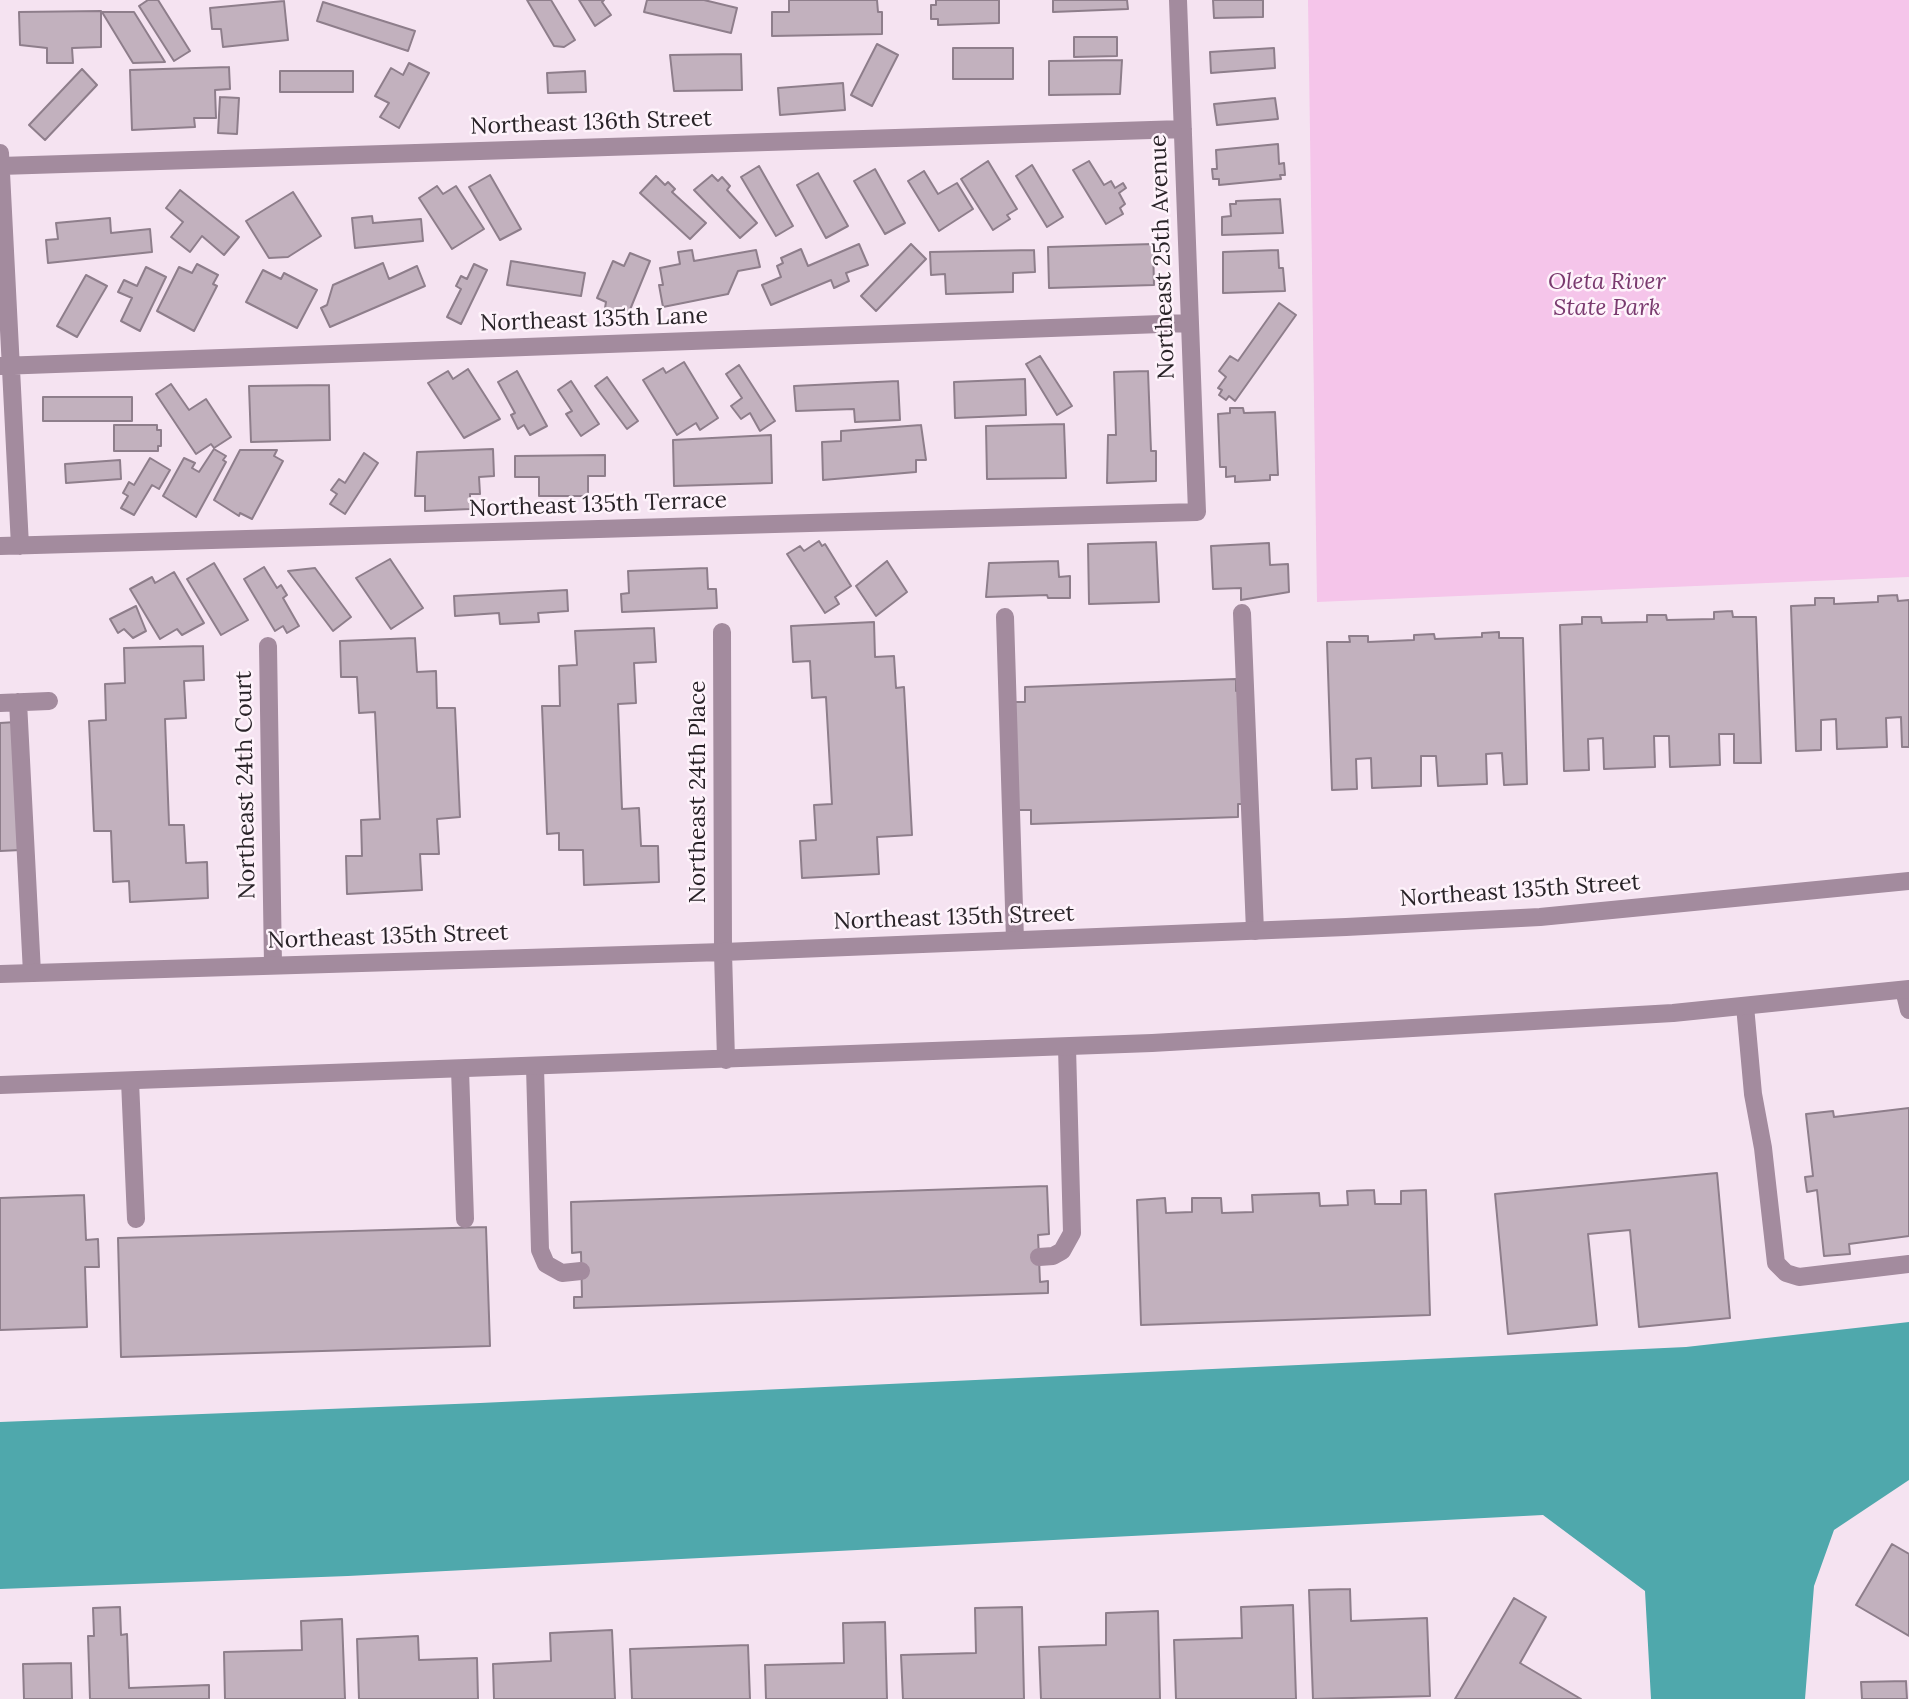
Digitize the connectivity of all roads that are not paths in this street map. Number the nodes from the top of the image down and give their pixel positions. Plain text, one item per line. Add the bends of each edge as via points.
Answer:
1 (1178, 0) edge
2 (1183, 129) junction
3 (0, 153) edge
4 (0, 166) edge
5 (1189, 323) junction
6 (6, 366) edge
7 (1197, 512) joint
8 (0, 546) edge
9 (20, 546) junction
10 (1242, 613) dead end
11 (1005, 617) dead end
12 (722, 632) dead end
13 (268, 646) dead end
14 (49, 701) dead end
15 (19, 702) junction
16 (0, 703) edge
17 (1909, 881) edge
18 (1255, 930) junction
19 (1014, 940) junction
20 (723, 952) junction
21 (273, 965) junction
22 (32, 973) junction
23 (0, 974) edge
24 (1907, 989) edge
25 (1745, 1006) junction
26 (1909, 1010) edge
27 (1068, 1047) junction
28 (726, 1060) junction
29 (535, 1067) junction
30 (460, 1069) junction
31 (130, 1080) junction
32 (0, 1085) edge
33 (136, 1219) dead end
34 (465, 1219) dead end
35 (1039, 1258) dead end
36 (1909, 1264) edge
37 (581, 1271) dead end

1 - 2 street, Northeast 25th Avenue
2 - 4 street, Northeast 136th Street
2 - 5 street, Northeast 25th Avenue
3 - 4 street
4 - 6 street
5 - 6 street, Northeast 135th Lane
5 - 7 street, Northeast 25th Avenue
6 - 9 street
7 - 9 street, Northeast 135th Terrace
8 - 9 street, Northeast 135th Terrace
10 - 18 street
11 - 19 street
12 - 20 street, Northeast 24th Place
13 - 21 street, Northeast 24th Court
14 - 15 street
15 - 16 street
15 - 22 street
17 - 18 street, Northeast 135th Street via 1540,917
18 - 19 street, Northeast 135th Street
19 - 20 street, Northeast 135th Street
20 - 21 street, Northeast 135th Street
20 - 28 street, Northeast 24th Place
21 - 22 street, Northeast 135th Street
22 - 23 street, Northeast 135th Street
24 - 25 street
24 - 26 street
25 - 27 street
25 - 36 street via 1776,1263 1799,1277
27 - 28 street
27 - 35 street via 1072,1233 1062,1251
28 - 29 street
29 - 30 street
29 - 37 street via 540,1250 546,1264 562,1273
30 - 31 street
30 - 34 street
31 - 32 street
31 - 33 street

